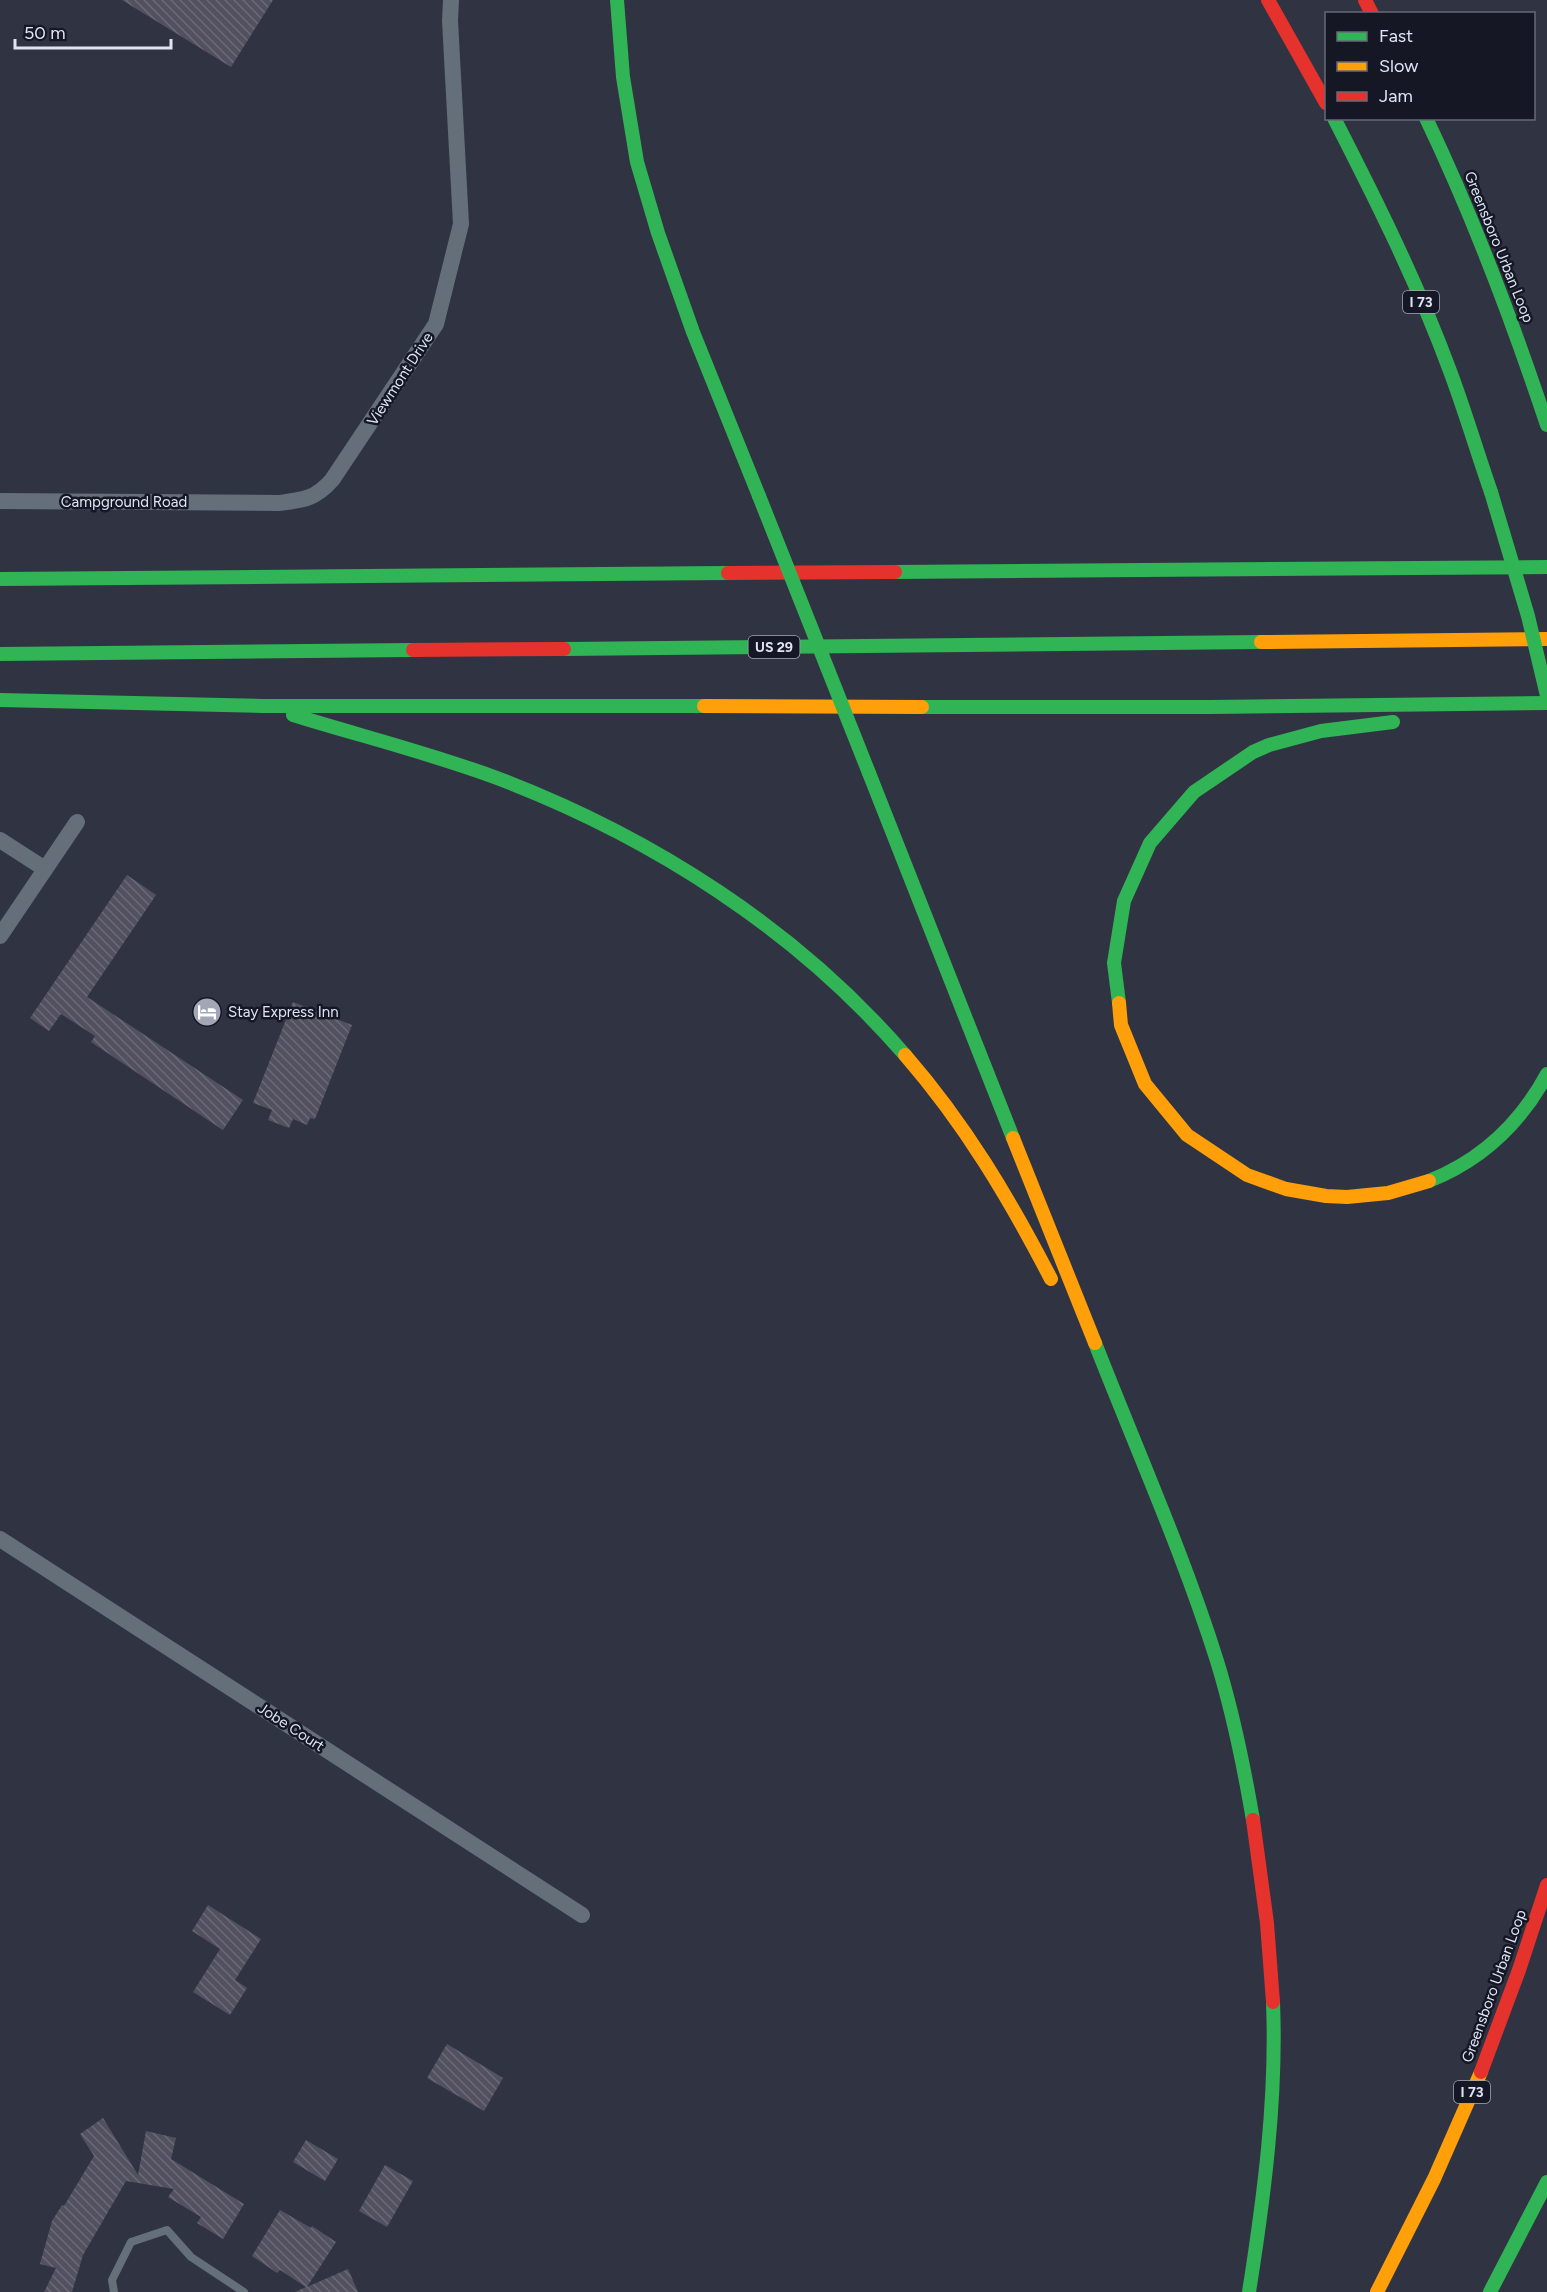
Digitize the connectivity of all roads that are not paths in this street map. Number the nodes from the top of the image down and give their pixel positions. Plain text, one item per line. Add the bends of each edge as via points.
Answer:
1 (451, 0) edge
2 (617, 0) edge
3 (1268, 0) edge
4 (1325, 101) edge
5 (1335, 120) edge
6 (1427, 120) edge
7 (1547, 425) edge
8 (0, 501) edge
9 (248, 502) joint
10 (1547, 567) edge
11 (0, 579) edge
12 (1547, 639) edge
13 (0, 654) edge
14 (1547, 696) edge
15 (0, 700) edge
16 (1547, 703) edge
17 (1466, 704) junction
18 (262, 706) junction
19 (1442, 720) dead end
20 (1406, 722) dead end
21 (77, 822) dead end
22 (0, 840) edge
23 (45, 869) junction
24 (0, 936) edge
25 (1547, 1074) edge
26 (1059, 1295) dead end
27 (1072, 1324) dead end
28 (1110, 1378) junction
29 (0, 1539) edge
30 (1547, 1885) edge
31 (582, 1915) dead end
32 (1547, 2182) edge
33 (1547, 2211) edge
34 (1492, 2290) edge
35 (114, 2292) edge
36 (244, 2292) edge
37 (1249, 2292) edge
38 (1377, 2292) edge

1 - 9 street, Viewmont Drive via 461,224 436,324 346,462 320,494 279,504
2 - 28 highway, bridge via 623,77 638,162 693,332
3 - 4 highway
5 - 14 highway, I 73, bridge via 1415,285 1449,371 1491,492
6 - 7 highway, Greensboro Urban Loop via 1485,251
8 - 9 street, Campground Road
10 - 11 highway
12 - 13 highway, US 29
15 - 18 highway
16 - 17 highway
17 - 18 highway
17 - 19 highway
18 - 26 highway via 470,768 585,815 683,867 763,919 842,987 905,1053 960,1122 1006,1190
20 - 25 highway via 1363,724 1315,733 1254,751 1224,768 1174,811 1139,860 1118,920 1114,978 1119,1017 1130,1053 1159,1104 1176,1125 1218,1159 1280,1188 1346,1197 1370,1197 1418,1185 1472,1161 1530,1104
21 - 23 street
22 - 23 street
23 - 24 street
27 - 28 highway
28 - 37 highway via 1178,1551 1216,1662 1253,1814 1273,2013 1270,2121
29 - 31 street, Jobe Court
30 - 38 highway, Greensboro Urban Loop / I 73 via 1493,2042 1439,2169
32 - 34 highway
33 - 34 highway
35 - 36 lane via 112,2280 131,2242 167,2230 191,2257

